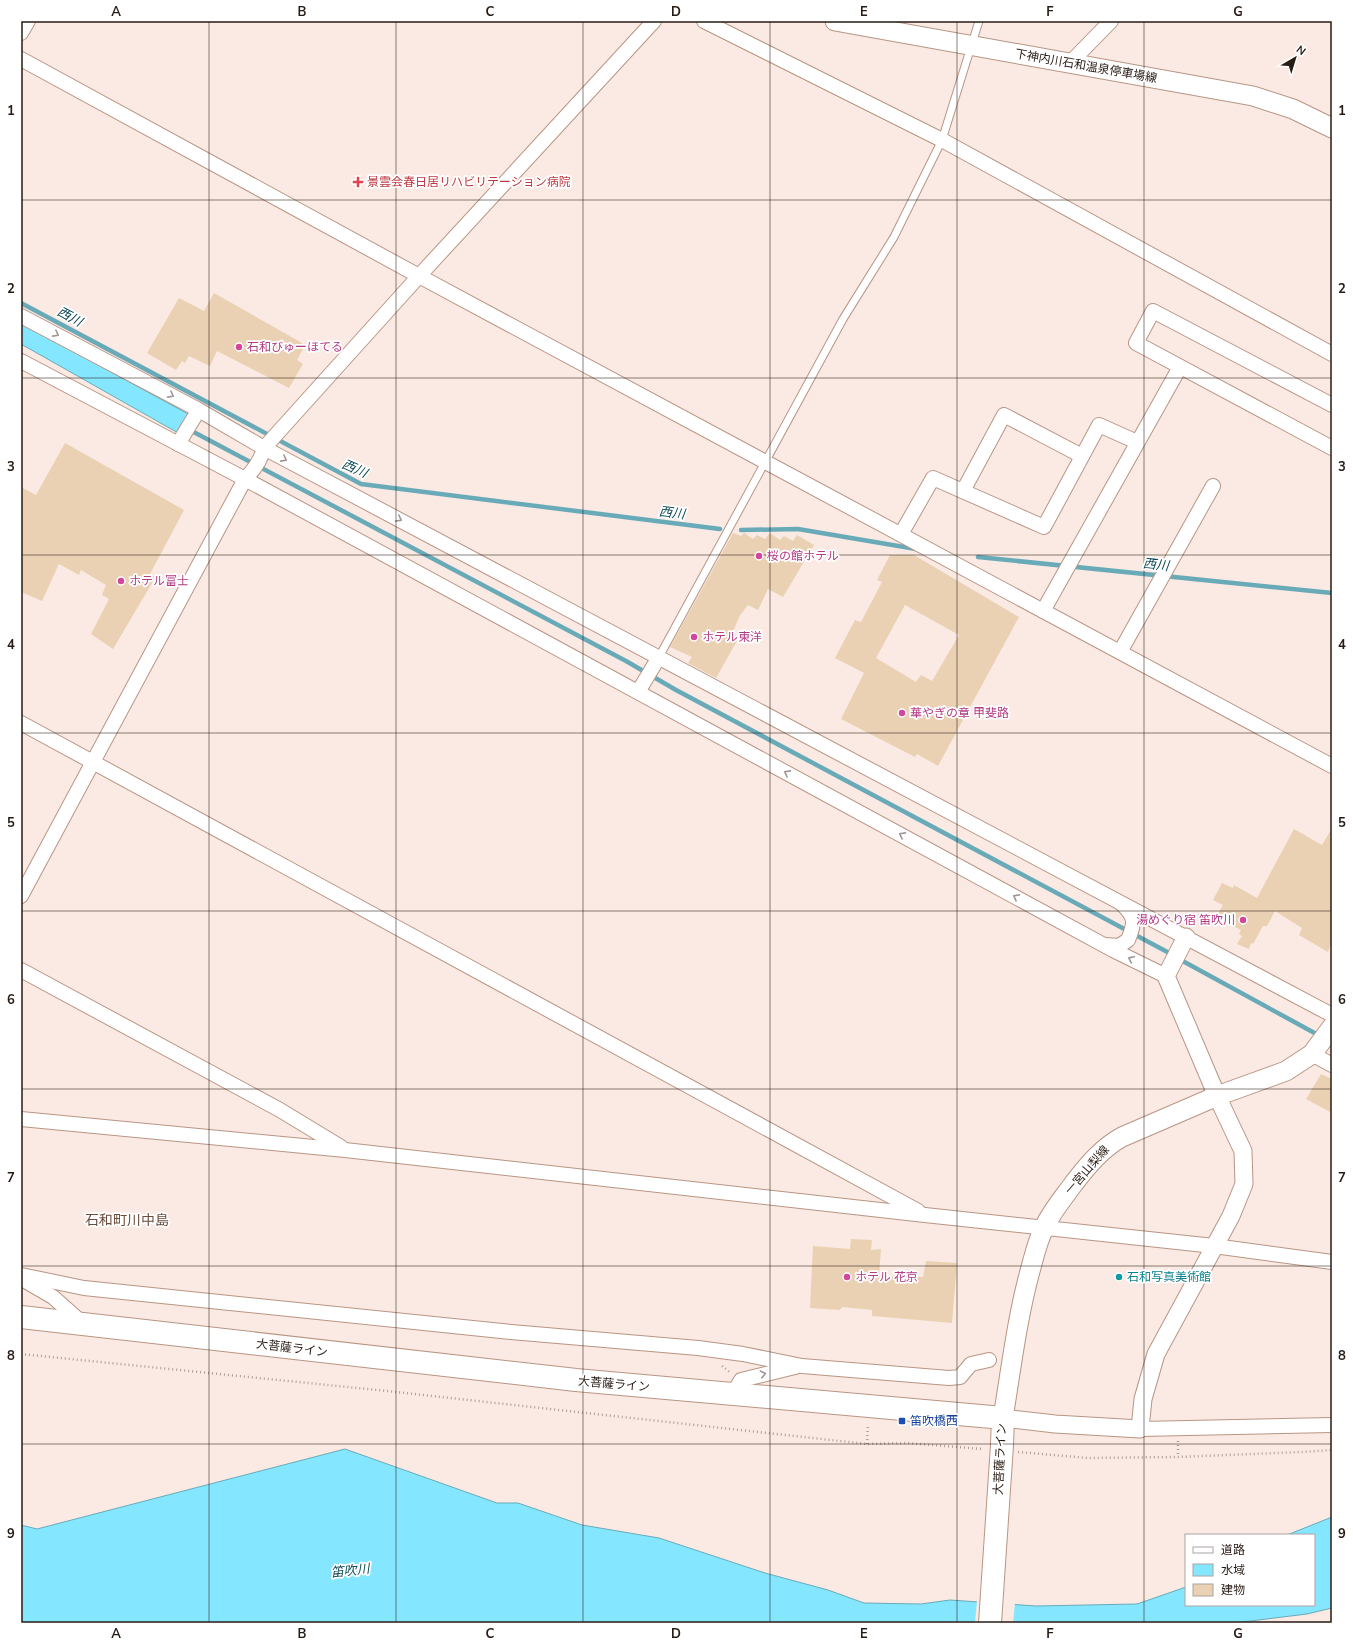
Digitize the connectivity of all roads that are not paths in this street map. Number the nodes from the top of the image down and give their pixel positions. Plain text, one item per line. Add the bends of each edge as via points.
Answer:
1 (28, 21) edge
2 (654, 21) edge
3 (704, 21) edge
4 (836, 21) edge
5 (979, 21) edge
6 (1111, 21) edge
7 (21, 33) edge
8 (971, 46) junction
9 (21, 59) edge
10 (1070, 63) junction
11 (1332, 128) edge
12 (942, 140) junction
13 (419, 276) junction
14 (21, 316) edge
15 (1332, 354) edge
16 (21, 360) edge
17 (1180, 367) junction
18 (1332, 405) edge
19 (196, 413) junction
20 (181, 440) junction
21 (1137, 442) junction
22 (265, 448) junction
23 (1332, 448) edge
24 (1082, 456) junction
25 (766, 462) junction
26 (248, 476) junction
27 (1212, 486) dead end
28 (963, 491) junction
29 (901, 534) junction
30 (1043, 611) junction
31 (1120, 652) junction
32 (659, 657) junction
33 (638, 692) junction
34 (21, 723) edge
35 (93, 763) junction
36 (1332, 766) edge
37 (21, 896) edge
38 (1120, 902) junction
39 (1183, 942) junction
40 (1104, 945) junction
41 (21, 970) edge
42 (1169, 970) junction
43 (1332, 1015) edge
44 (1322, 1041) edge
45 (1332, 1065) edge
46 (1217, 1096) junction
47 (21, 1118) edge
48 (345, 1150) junction
49 (925, 1215) junction
50 (1044, 1227) junction
51 (1214, 1246) junction
52 (1332, 1262) edge
53 (21, 1275) edge
54 (21, 1278) edge
55 (21, 1316) edge
56 (81, 1322) junction
57 (989, 1360) dead end
58 (802, 1366) junction
59 (733, 1394) junction
60 (1003, 1418) junction
61 (1332, 1425) edge
62 (1140, 1429) junction
63 (990, 1623) edge

1 - 7 street
2 - 13 street
3 - 12 street
4 - 8 main road, 下神内川石和温泉停車場線
5 - 8 lane
6 - 10 street
8 - 10 main road, 下神内川石和温泉停車場線
8 - 12 lane
9 - 13 street
10 - 11 main road, 下神内川石和温泉停車場線 via 1253,96 1293,109
12 - 15 street
12 - 25 lane via 894,237 843,319
13 - 22 street
13 - 25 street
14 -> 19 street
16 - 20 street
17 - 18 street via 1136,343 1152,311
17 - 21 street
17 - 23 street
19 - 20 street
19 - 22 street
20 - 26 street
21 - 24 street via 1099,425
21 - 30 street
22 - 26 street
22 -> 32 street
24 - 28 street via 1044,527
24 - 28 street via 1004,416
25 - 29 street
25 - 32 lane
26 - 33 street
26 - 35 street
27 - 31 street
28 - 29 street via 933,478
29 - 30 street
30 - 31 street
31 - 36 street
32 - 33 street
32 - 38 street
40 -> 33 street
34 - 35 street
35 - 37 street
35 - 49 street
38 - 39 street
38 - 40 street via 1132,914 1131,934 1128,940 1119,946
39 - 42 street
39 - 43 street
42 -> 40 street
41 - 48 street via 280,1110
42 - 46 street
44 - 45 street
44 - 46 main road, 一宮山梨線 via 1286,1071
46 - 50 main road, 一宮山梨線 via 1110,1143 1080,1175
46 - 51 street via 1243,1151 1244,1184 1231,1216
47 - 48 street
48 - 49 street
49 - 50 street
50 - 51 street
50 - 60 main road, 一宮山梨線 via 1020,1308
51 - 52 street
51 - 62 street via 1156,1354 1143,1399
53 - 58 street via 84,1288 511,1332 698,1348
54 - 56 street via 53,1297
55 - 56 highway, 大菩薩ライン
56 - 59 highway, 大菩薩ライン via 408,1362
57 - 58 street via 971,1364 960,1377 949,1378
59 -> 58 street via 741,1380
59 - 60 highway, 大菩薩ライン
60 - 62 street
60 - 63 highway, 大菩薩ライン, bridge
61 - 62 street

